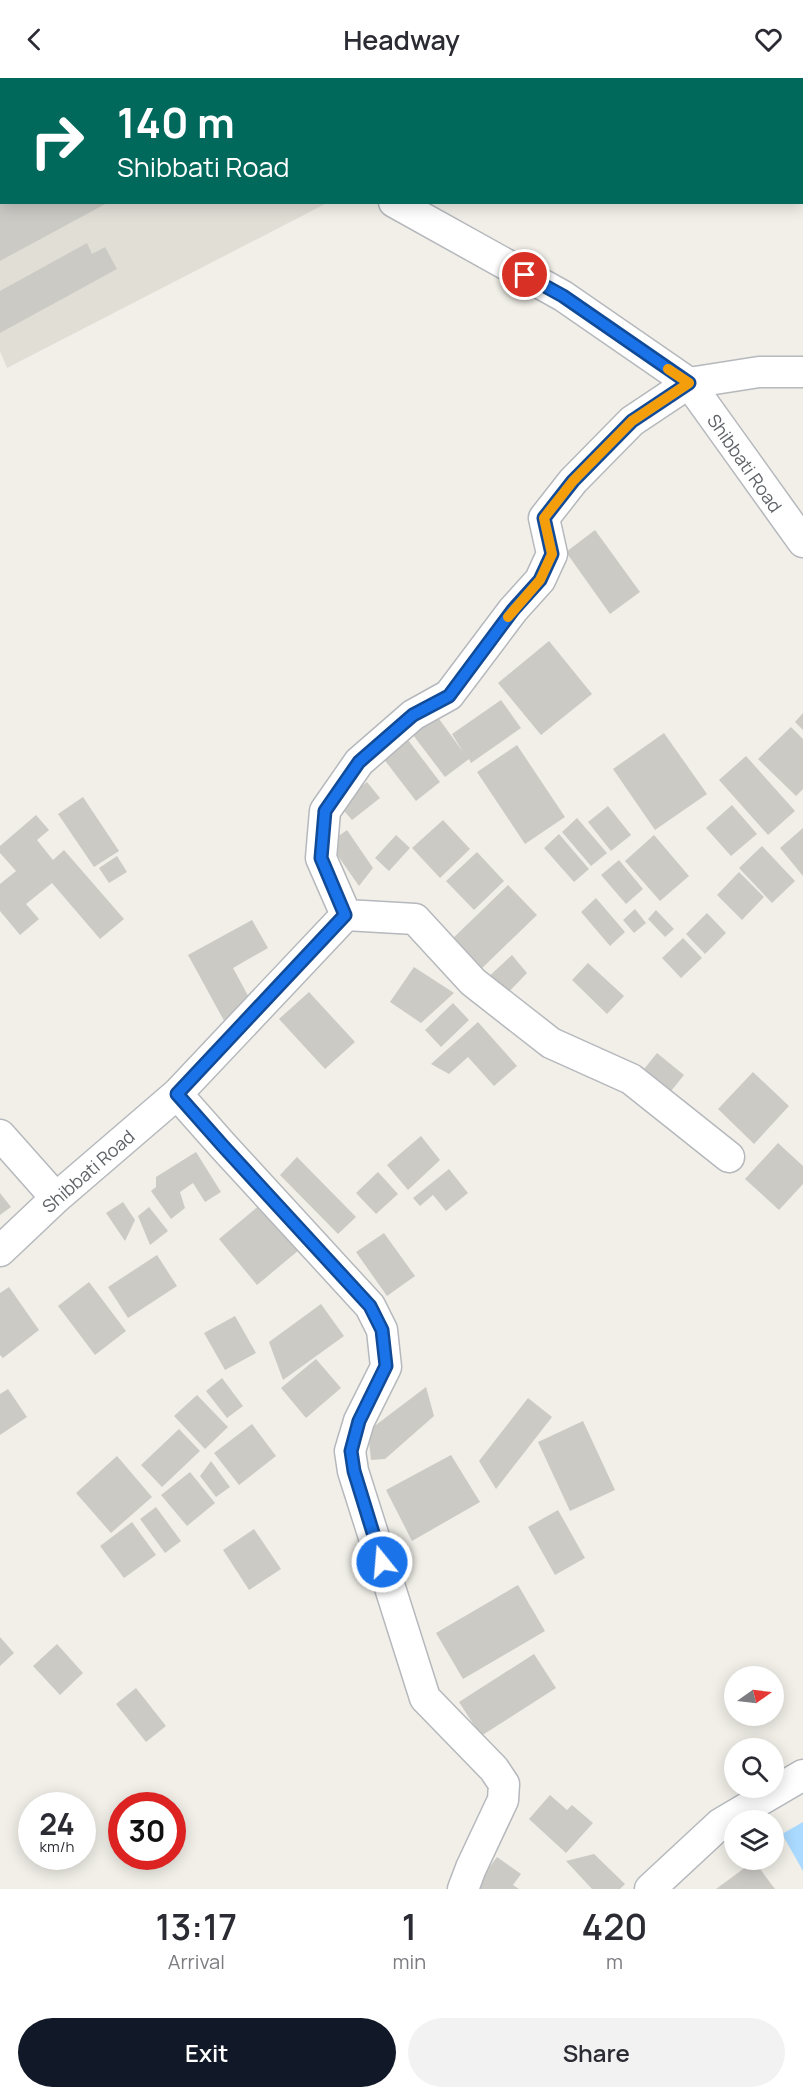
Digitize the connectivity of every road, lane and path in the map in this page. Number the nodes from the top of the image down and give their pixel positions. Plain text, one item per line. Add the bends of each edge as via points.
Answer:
1 (398, 204) edge
2 (803, 372) edge
3 (689, 383) junction
4 (803, 542) edge
5 (345, 915) junction
6 (177, 1094) junction
7 (0, 1135) edge
8 (729, 1157) dead end
9 (56, 1198) junction
10 (0, 1251) edge
11 (803, 1775) edge
12 (463, 1889) edge
13 (650, 1889) edge

1 - 3 street, Shibbati Road via 563,296
2 - 3 street via 759,372
3 - 4 street, Shibbati Road
3 - 5 street via 632,421 573,481 544,518 552,554 540,580 449,696 413,715 359,762 325,811 321,858
5 - 6 street, Shibbati Road
5 - 8 street via 415,919 473,982 551,1043 631,1079
6 - 9 street, Shibbati Road
6 - 12 street via 370,1306 382,1330 386,1366 359,1421 351,1451 354,1471 425,1698 504,1784 503,1800
7 - 9 street
9 - 10 street, Shibbati Road
11 - 13 street via 720,1824

